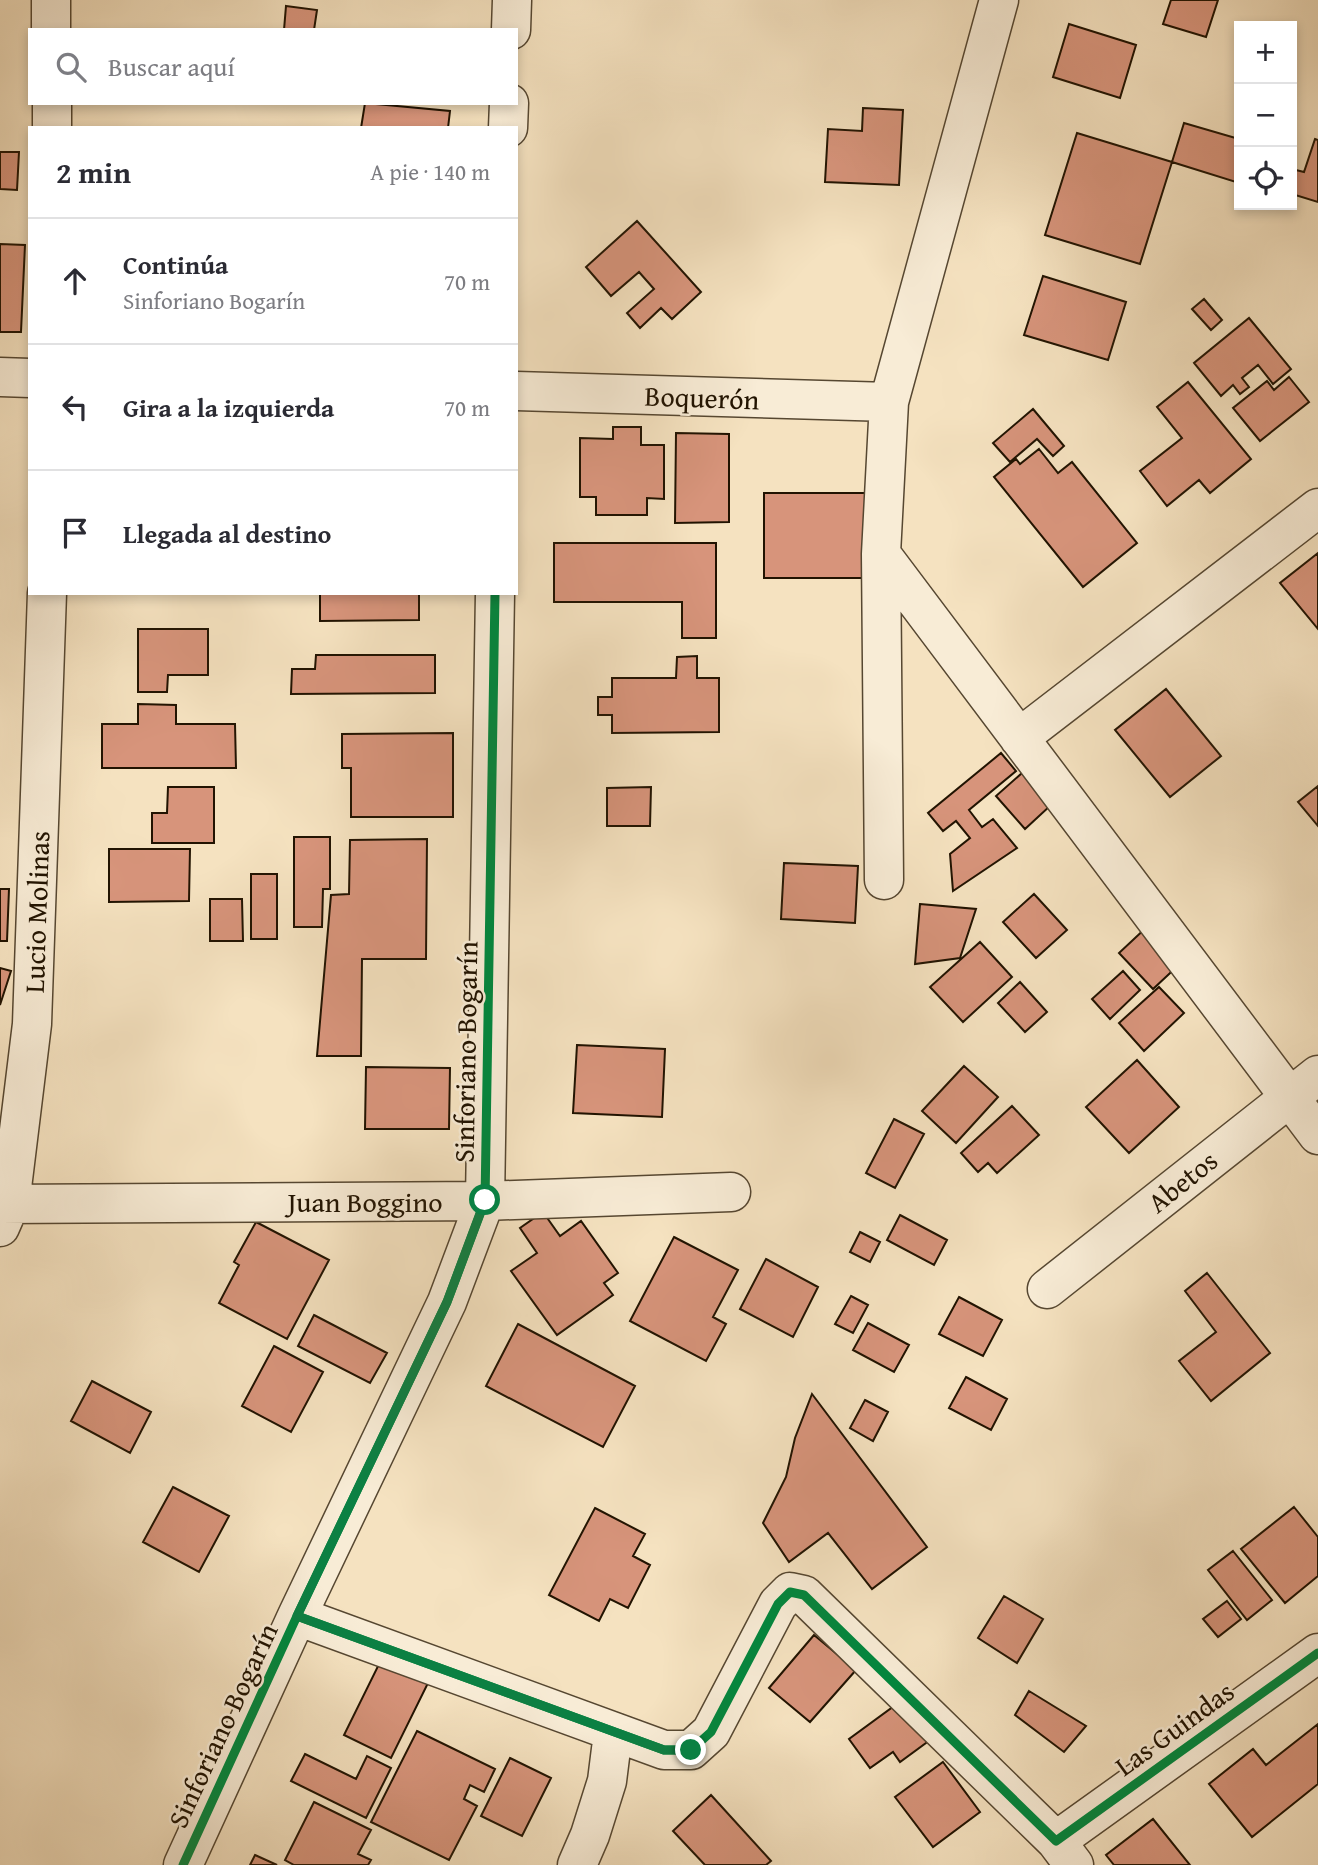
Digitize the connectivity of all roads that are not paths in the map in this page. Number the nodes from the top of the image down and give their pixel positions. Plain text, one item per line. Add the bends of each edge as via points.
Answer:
1 (51, 0) edge
2 (512, 0) edge
3 (999, 0) edge
4 (51, 28) edge
5 (511, 28) edge
6 (51, 105) edge
7 (509, 105) edge
8 (52, 126) edge
9 (508, 126) edge
10 (0, 377) edge
11 (28, 378) edge
12 (518, 391) edge
13 (889, 402) junction
14 (1318, 508) edge
15 (881, 554) junction
16 (47, 595) edge
17 (495, 595) edge
18 (1019, 738) junction
19 (884, 880) dead end
20 (1318, 1075) edge
21 (1288, 1097) junction
22 (1318, 1135) edge
23 (731, 1192) dead end
24 (485, 1200) junction
25 (3, 1212) edge
26 (1047, 1289) dead end
27 (297, 1616) junction
28 (1318, 1653) edge
29 (613, 1733) junction
30 (1065, 1853) edge
31 (183, 1865) edge
32 (577, 1865) edge

1 - 4 street
2 - 5 street
3 - 13 street
6 - 8 street
7 - 9 street
10 - 11 street
12 - 13 street, Boquerón
13 - 15 street
14 - 18 street
15 - 18 street
15 - 19 street
16 - 25 street, Lucio Molinas via 32,1024
17 - 24 street, Sinforiano Bogarín
18 - 21 street
20 - 21 street, Abetos
21 - 22 street
21 - 26 street, Abetos
23 - 24 street, Juan Boggino
24 - 25 street, Juan Boggino
24 - 27 street, Sinforiano Bogarín via 447,1302
27 - 29 street
27 - 31 street, Sinforiano Bogarín
28 - 30 street, Las Guindas
29 - 30 street via 664,1750 691,1750 711,1732 778,1604 790,1592 804,1595
29 - 32 street via 607,1781

